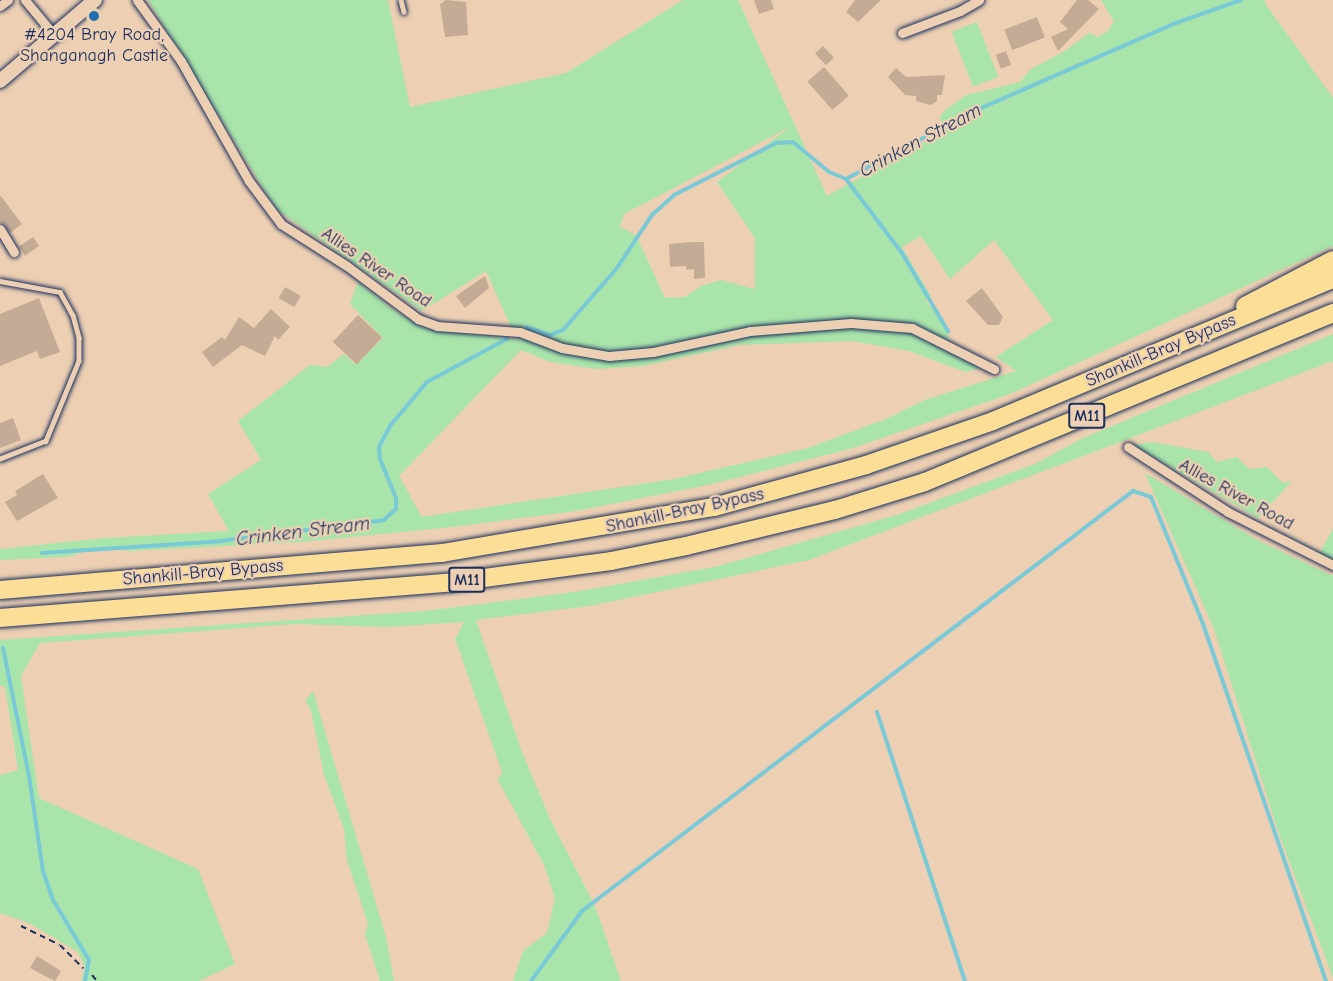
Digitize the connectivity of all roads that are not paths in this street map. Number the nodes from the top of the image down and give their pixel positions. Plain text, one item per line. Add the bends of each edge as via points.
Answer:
1 (8, 0) edge
2 (25, 0) edge
3 (95, 0) edge
4 (137, 0) edge
5 (401, 0) edge
6 (979, 0) edge
7 (0, 6) edge
8 (404, 12) dead end
9 (902, 33) dead end
10 (54, 35) junction
11 (0, 81) edge
12 (0, 229) edge
13 (14, 252) dead end
14 (1333, 260) edge
15 (1333, 279) edge
16 (0, 281) edge
17 (1333, 313) edge
18 (1333, 322) edge
19 (1178, 343) junction
20 (1248, 350) junction
21 (994, 369) dead end
22 (1128, 447) dead end
23 (0, 459) edge
24 (1333, 565) edge
25 (0, 590) edge
26 (0, 618) edge

1 - 7 street
2 - 10 street
3 - 10 main road
4 - 21 street, Allies River Road via 181,62 249,181 281,224 347,266 418,319 437,326 520,332 562,348 609,356 653,352 750,331 851,323 912,328
5 - 8 lane
6 - 9 street
10 - 11 main road
12 - 13 street
14 - 19 highway
15 - 19 highway, Shankill-Bray Bypass / M11
16 - 23 lane via 60,292 73,315 79,338 79,361 46,441
17 - 20 highway, Shankill-Bray Bypass / M11
18 - 20 highway
19 - 25 highway, Shankill-Bray Bypass / M11 via 983,425 866,465 714,507 442,553
20 - 26 highway, Shankill-Bray Bypass / M11 via 925,482 835,510 686,546 601,563 453,582
22 - 24 street, Allies River Road via 1228,512

